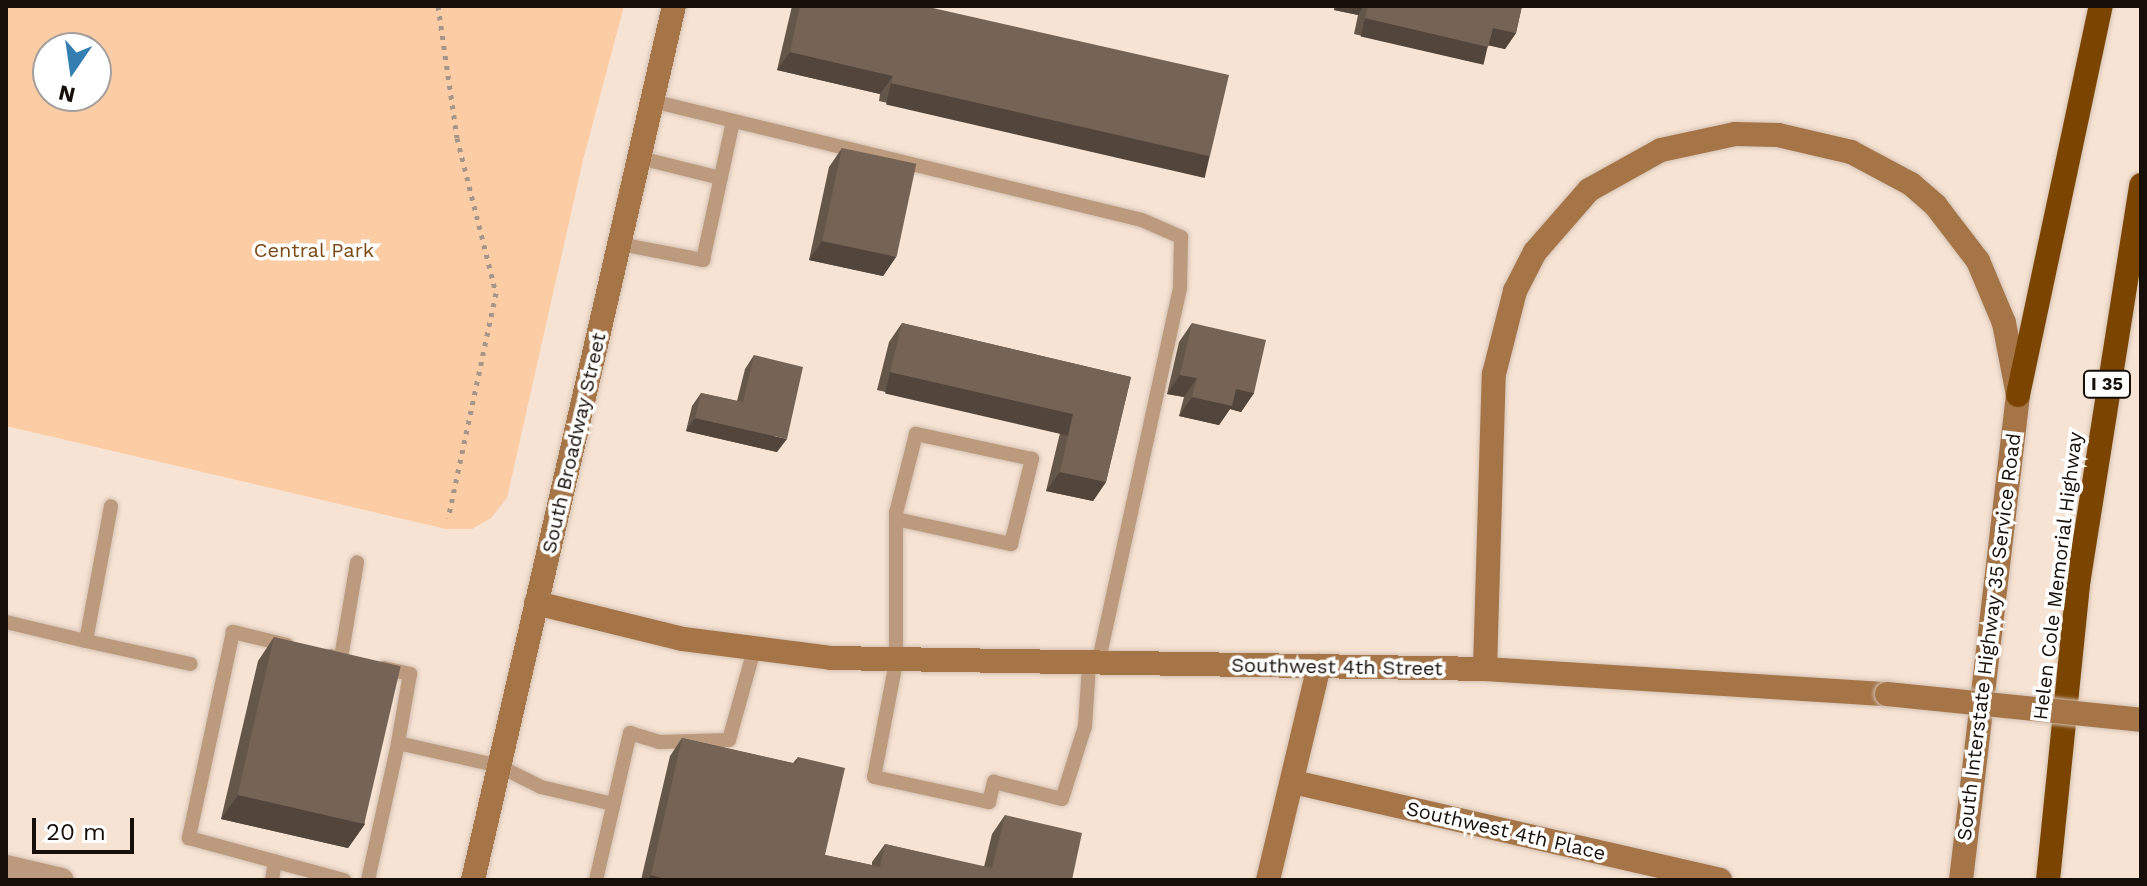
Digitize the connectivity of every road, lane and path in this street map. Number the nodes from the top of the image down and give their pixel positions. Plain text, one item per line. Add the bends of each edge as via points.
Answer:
1 (438, 6) edge
2 (674, 6) edge
3 (2101, 6) edge
4 (652, 101) junction
5 (733, 121) junction
6 (640, 158) junction
7 (721, 178) junction
8 (2141, 185) edge
9 (620, 244) junction
10 (2018, 395) junction
11 (111, 506) dead end
12 (448, 518) dead end
13 (896, 519) junction
14 (357, 562) dead end
15 (536, 603) junction
16 (6, 622) edge
17 (86, 641) junction
18 (754, 650) junction
19 (355, 661) junction
20 (896, 662) junction
21 (191, 664) dead end
22 (1094, 665) junction
23 (1319, 666) junction
24 (1485, 669) junction
25 (2141, 720) edge
26 (398, 743) junction
27 (499, 766) junction
28 (1293, 782) junction
29 (613, 804) junction
30 (275, 861) junction
31 (6, 867) edge
32 (62, 880) edge
33 (272, 880) edge
34 (344, 880) edge
35 (368, 880) edge
36 (473, 880) edge
37 (596, 880) edge
38 (1268, 880) edge
39 (1720, 880) edge
40 (1961, 880) edge
41 (2048, 880) edge

1 - 12 path via 457,138 496,293
2 - 4 main road, South Broadway Street
3 - 10 highway
4 - 5 lane
4 - 6 main road, South Broadway Street
5 - 7 lane
5 - 22 lane via 1142,220 1181,237 1180,288
6 - 7 lane
6 - 9 main road, South Broadway Street
7 - 9 lane via 703,260
8 - 41 highway, Helen Cole Memorial Highway / I 35 via 2078,584
9 - 15 main road, South Broadway Street
10 - 24 main road, South Interstate Highway 35 Service Road via 2004,323 1978,261 1936,206 1885,168 1816,142 1735,134 1699,139 1624,168 1589,190 1535,252 1515,291 1501,338 1490,423
10 - 40 main road, South Interstate Highway 35 Service Road
11 - 17 lane
13 - 13 lane via 916,434 1032,459 1011,544
13 - 20 lane
14 - 19 lane
15 - 18 main road, Southwest 4th Street
15 - 27 main road, South Broadway Street
16 - 17 lane
17 - 21 lane
18 - 20 main road, Southwest 4th Street
18 - 29 lane via 729,740 659,742 630,733
19 - 26 lane via 410,674
19 - 30 lane via 233,632 189,838
20 - 22 main road, Southwest 4th Street
20 - 22 lane via 874,777 989,802 994,782 1062,799 1085,726
22 - 23 main road, Southwest 4th Street
23 - 24 main road, Southwest 4th Street
23 - 28 main road
24 - 25 main road, Southwest 4th Street, bridge via 1887,694
26 - 27 lane
26 - 35 lane
27 - 29 lane via 541,787
27 - 36 main road, South Broadway Street
28 - 38 main road
28 - 39 main road, Southwest 4th Place
29 - 37 lane
30 - 33 lane
30 - 34 lane
31 - 32 street

